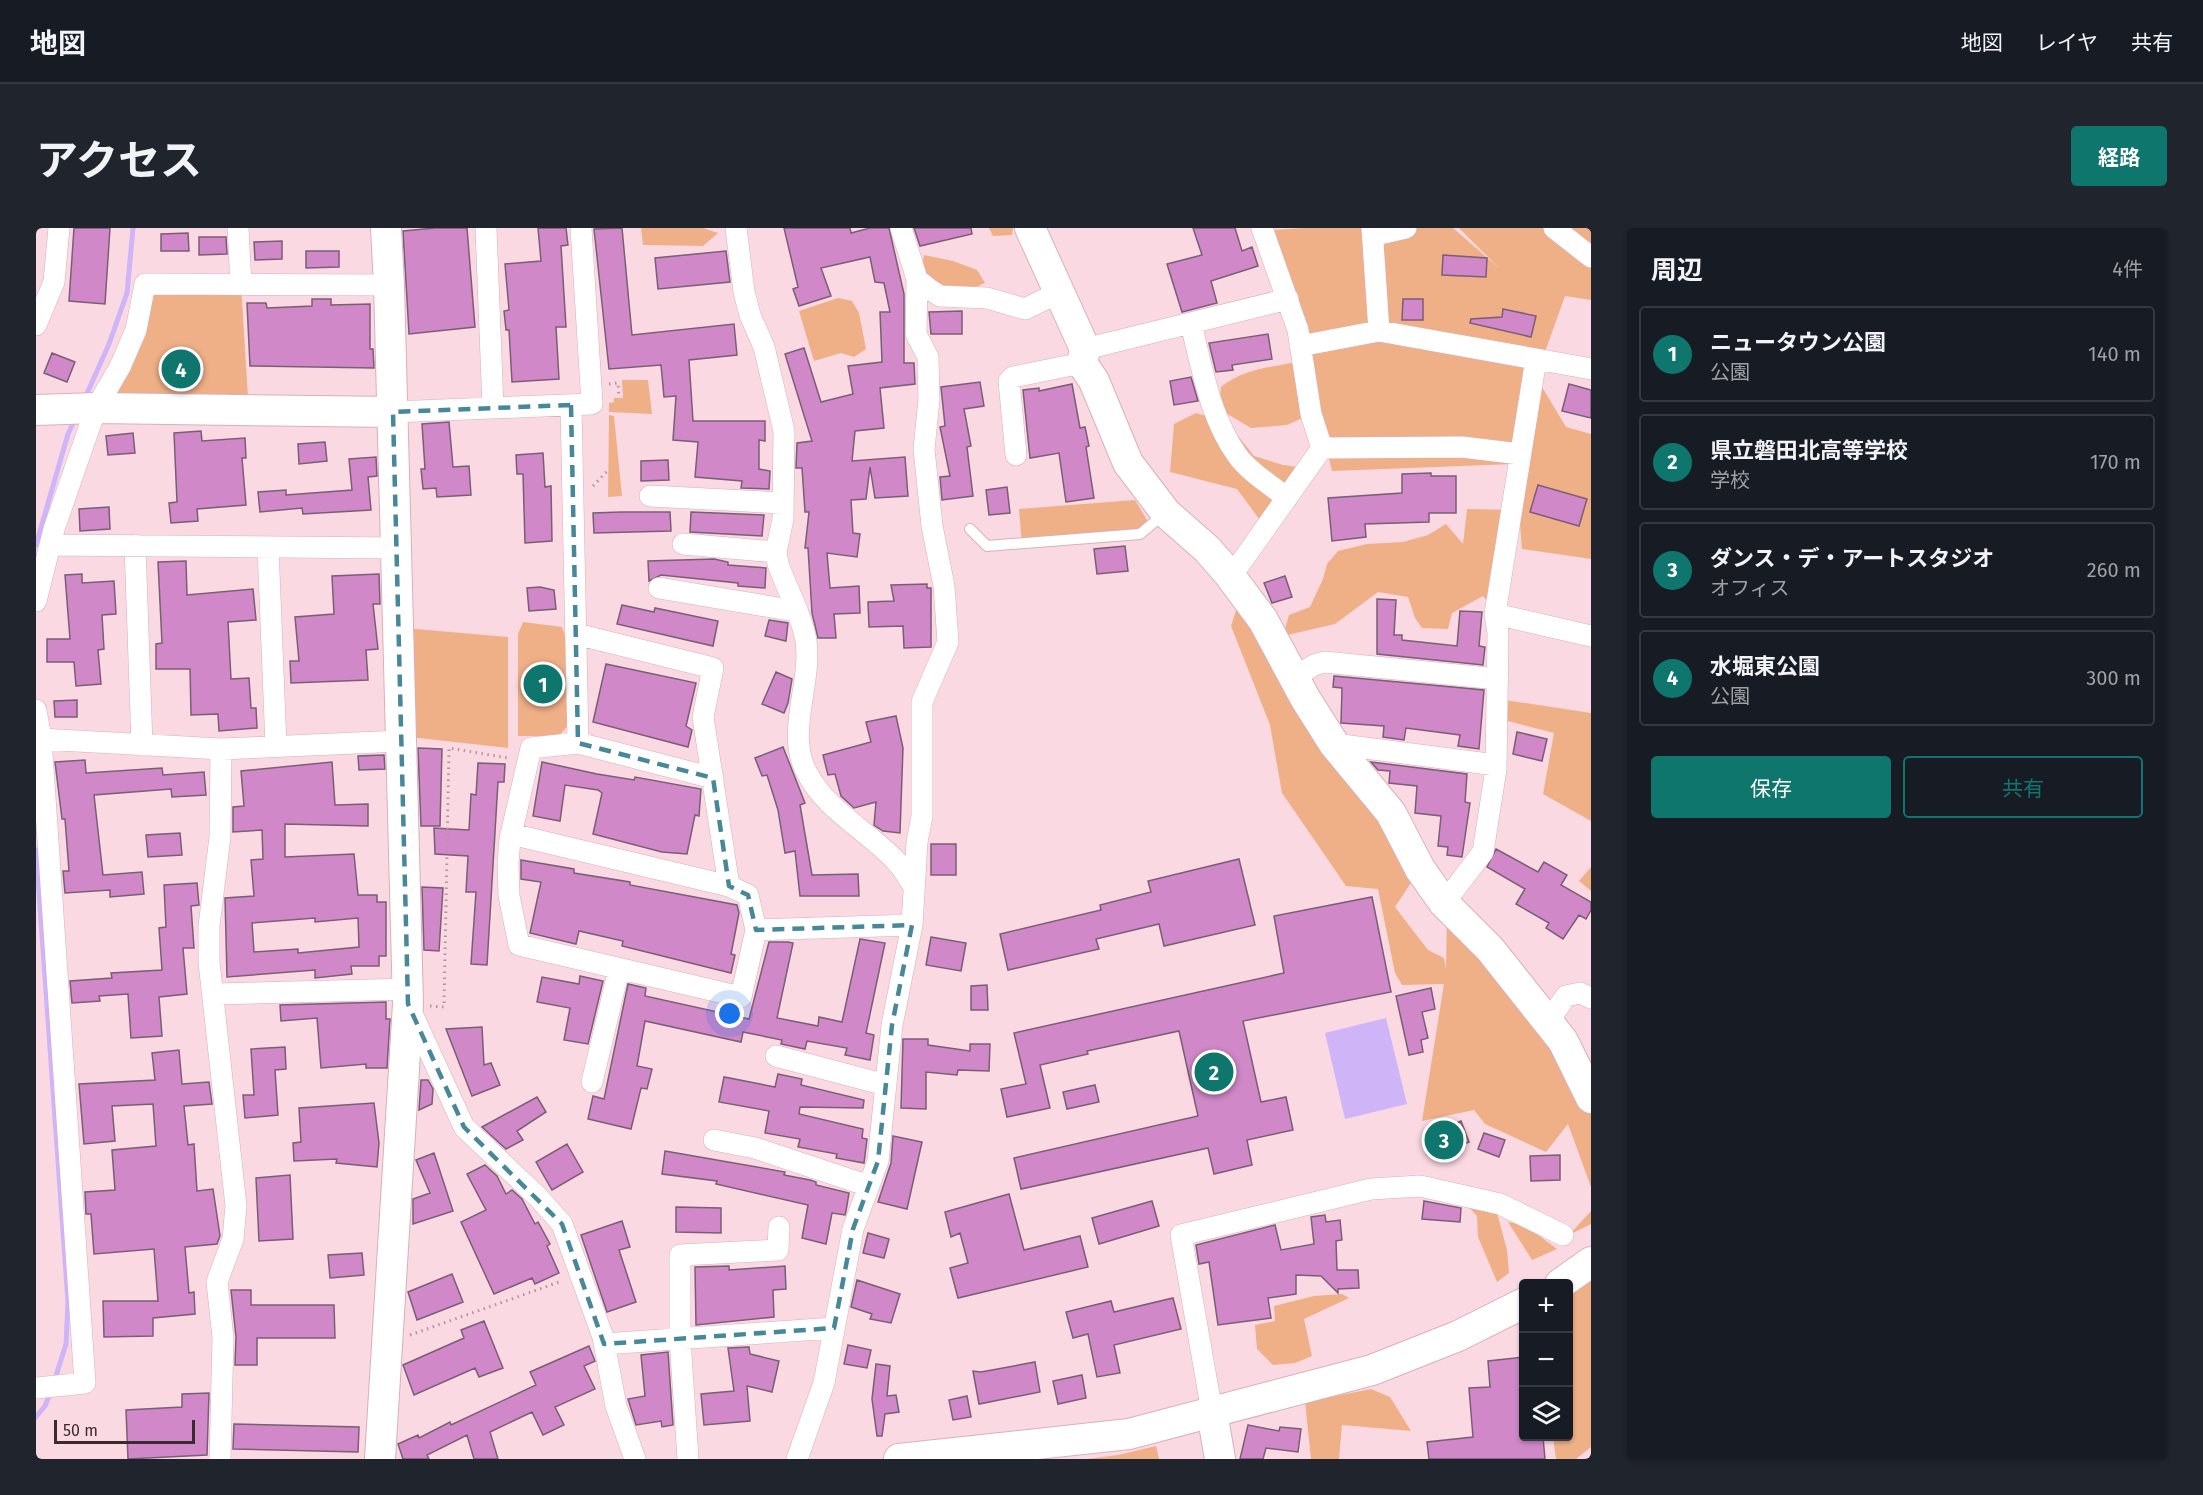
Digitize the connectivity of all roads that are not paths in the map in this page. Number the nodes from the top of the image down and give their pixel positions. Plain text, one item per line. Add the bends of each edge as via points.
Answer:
1 (59, 228) edge
2 (238, 228) edge
3 (386, 228) edge
4 (486, 228) edge
5 (581, 228) edge
6 (736, 228) edge
7 (901, 228) edge
8 (1030, 228) edge
9 (1262, 228) edge
10 (1406, 228) edge
11 (1554, 228) edge
12 (1374, 231) edge
13 (1591, 257) edge
14 (917, 279) junction
15 (45, 282) edge
16 (241, 284) junction
17 (389, 285) junction
18 (1058, 293) junction
19 (1288, 299) junction
20 (1191, 324) junction
21 (36, 325) edge
22 (1379, 331) junction
23 (1300, 346) junction
24 (1084, 356) junction
25 (1536, 359) junction
26 (1591, 369) edge
27 (571, 405) junction
28 (83, 408) junction
29 (494, 408) junction
30 (36, 410) edge
31 (393, 412) junction
32 (1322, 448) junction
33 (1016, 454) dead end
34 (1520, 454) junction
35 (650, 496) dead end
36 (1287, 498) junction
37 (783, 503) junction
38 (1166, 513) junction
39 (970, 529) dead end
40 (683, 544) dead end
41 (50, 545) junction
42 (135, 546) junction
43 (268, 547) junction
44 (396, 548) junction
45 (776, 552) junction
46 (1228, 573) junction
47 (659, 588) dead end
48 (36, 601) edge
49 (795, 611) junction
50 (1495, 614) junction
51 (576, 634) junction
52 (1591, 636) edge
53 (1294, 678) junction
54 (1498, 680) junction
55 (36, 710) edge
56 (41, 739) junction
57 (401, 741) junction
58 (578, 743) junction
59 (1334, 744) junction
60 (142, 745) junction
61 (276, 746) junction
62 (221, 749) junction
63 (1496, 765) junction
64 (713, 778) junction
65 (511, 834) junction
66 (729, 886) junction
67 (914, 887) junction
68 (1444, 903) junction
69 (912, 925) junction
70 (756, 930) junction
71 (619, 969) junction
72 (214, 994) junction
73 (408, 997) junction
74 (1591, 998) edge
75 (1548, 1022) junction
76 (776, 1056) dead end
77 (592, 1082) dead end
78 (886, 1085) junction
79 (1591, 1098) edge
80 (714, 1140) dead end
81 (869, 1186) junction
82 (779, 1227) dead end
83 (1563, 1235) dead end
84 (1591, 1262) edge
85 (1567, 1279) edge
86 (1519, 1306) edge
87 (834, 1328) junction
88 (680, 1339) junction
89 (604, 1344) junction
90 (36, 1388) edge
91 (1212, 1412) junction
92 (220, 1459) edge
93 (380, 1459) edge
94 (635, 1459) edge
95 (688, 1459) edge
96 (797, 1459) edge
97 (899, 1459) edge
98 (1220, 1459) edge

1 - 15 street
2 - 16 street
3 - 17 street
4 - 29 street
5 - 27 street via 592,404
6 - 37 street via 744,292 764,347 784,430
7 - 14 street
8 - 18 street
9 - 19 street
10 - 12 street
11 - 13 street
12 - 22 street
14 - 18 street via 940,296 987,298 1024,309
14 - 67 street via 916,334 928,357 924,449 948,642 922,702 922,816
15 - 21 street
16 - 17 street
16 - 28 street via 145,284 136,330 120,367
17 - 31 street
18 - 24 street
19 - 20 street
19 - 23 street
20 - 24 street
20 - 36 street via 1211,402 1224,432 1238,457
22 - 23 street
22 - 25 street
23 - 32 street via 1311,414
24 - 33 street via 1009,381
24 - 38 street via 1128,463
25 - 26 street
25 - 34 street
27 - 29 street
27 - 51 street
28 - 30 street
28 - 31 street
28 - 41 street
29 - 31 street
31 - 44 street
32 - 34 street via 1462,447
32 - 36 street
34 - 50 street
35 - 37 street
36 - 46 street via 1240,564
37 - 45 street
38 - 39 lane via 1140,534 987,546
38 - 46 street
40 - 45 street
41 - 42 street
41 - 48 street
42 - 43 street
42 - 60 street
43 - 44 street
43 - 61 street
44 - 57 street
45 - 49 street
46 - 53 street via 1263,620
47 - 49 street
49 - 67 street via 806,640 807,674 797,745 805,771 849,822 896,861
50 - 52 street
50 - 54 street
51 - 58 street
51 - 64 street via 713,668 703,717
53 - 54 street via 1324,662
53 - 59 street
54 - 63 street
55 - 56 street
56 - 60 street
56 - 90 street via 85,1383
57 - 61 street
57 - 73 street
58 - 64 street
58 - 65 street via 531,748
59 - 63 street
59 - 68 street via 1391,813 1420,869
60 - 62 street
61 - 62 street
62 - 72 street via 220,837 209,926
63 - 68 street via 1483,852
64 - 66 street
65 - 66 street
65 - 71 street via 509,896 519,945
66 - 70 street via 748,895
67 - 69 street
68 - 75 street via 1490,949
69 - 70 street
69 - 78 street via 892,1025
70 - 71 street via 741,998
71 - 77 street
72 - 73 street
72 - 92 street via 236,1206 233,1239 217,1282 223,1338
73 - 89 street via 464,1127 562,1224
73 - 93 street
74 - 75 street via 1580,993 1566,996
75 - 79 street via 1563,1041
76 - 78 street
78 - 81 street via 878,1161
80 - 81 street via 755,1148
81 - 87 street via 853,1229
82 - 88 street via 778,1250 680,1255
83 - 91 street via 1500,1204 1420,1186 1371,1189 1181,1235
84 - 85 street
86 - 91 street via 1458,1336 1372,1370
87 - 88 street
87 - 96 street via 824,1383
88 - 89 street
88 - 95 street
89 - 94 street via 616,1406
91 - 97 street via 1129,1434
91 - 98 street

